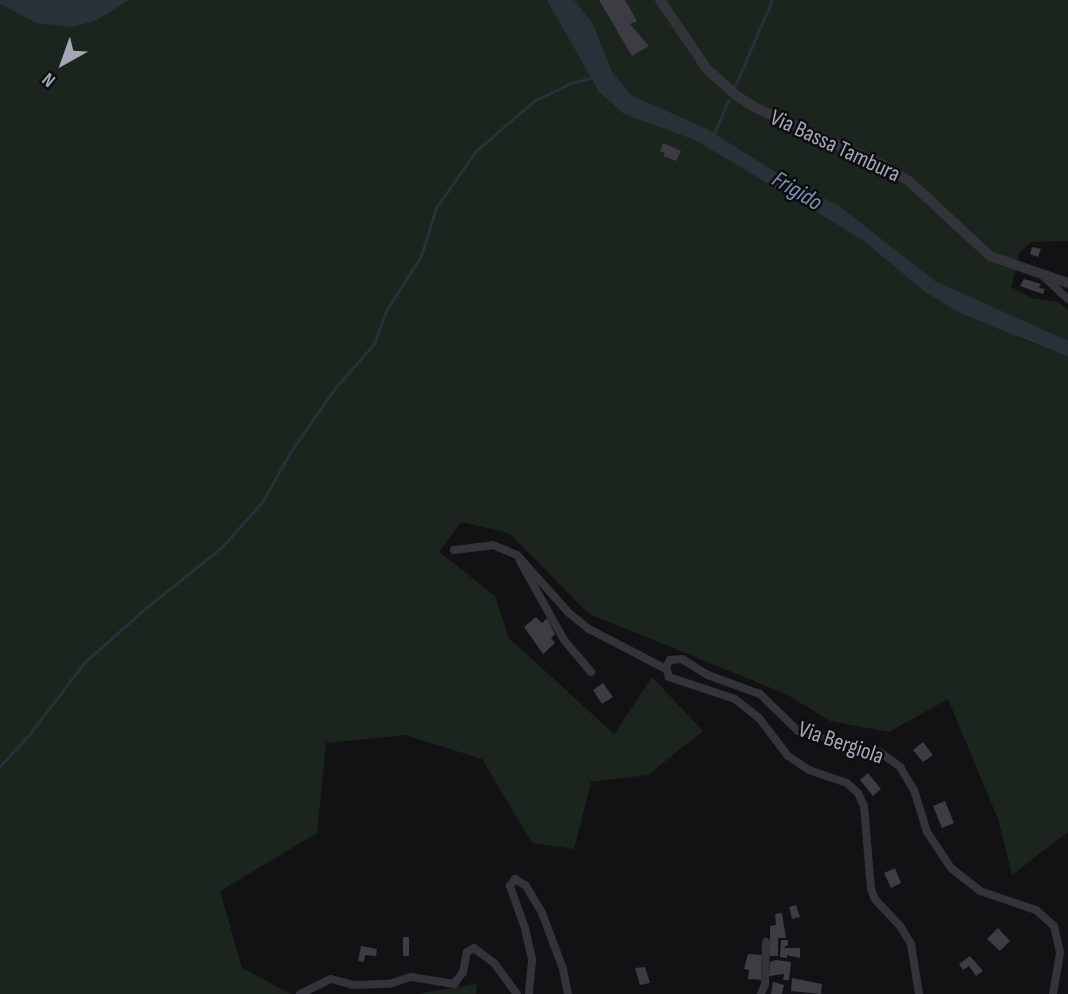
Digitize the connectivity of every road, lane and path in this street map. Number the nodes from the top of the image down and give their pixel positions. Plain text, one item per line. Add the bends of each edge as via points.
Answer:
1 (660, 0) edge
2 (1042, 275) junction
3 (1068, 283) edge
4 (1068, 299) edge
5 (454, 550) dead end
6 (517, 555) junction
7 (666, 669) junction
8 (591, 672) dead end
9 (766, 942) dead end
10 (300, 994) edge
11 (517, 994) edge
12 (529, 994) edge
13 (568, 994) edge
14 (761, 994) edge
15 (919, 994) edge
16 (1053, 994) edge

1 - 2 street, Via Bassa Tambura via 700,60 737,96 883,165 937,204 990,256
2 - 3 street, Via Bassa Tambura
2 - 4 street
5 - 6 street via 493,545
6 - 7 street via 569,614
6 - 8 street via 564,640
7 - 15 street, Via Bergiola via 669,677 735,699 759,718 798,764 847,783 858,793 864,806 871,889 911,944
7 - 16 street, Via Bergiola via 672,659 687,661 708,675 760,694 798,731 881,753 900,767 914,790 927,832 951,867 980,891 1036,910 1054,926 1059,953
9 - 14 street
10 - 11 street via 331,979 353,985 389,984 411,977 454,984 463,972 467,952 474,948 495,964
12 - 13 street via 532,960 510,886 515,879 526,886 542,913

